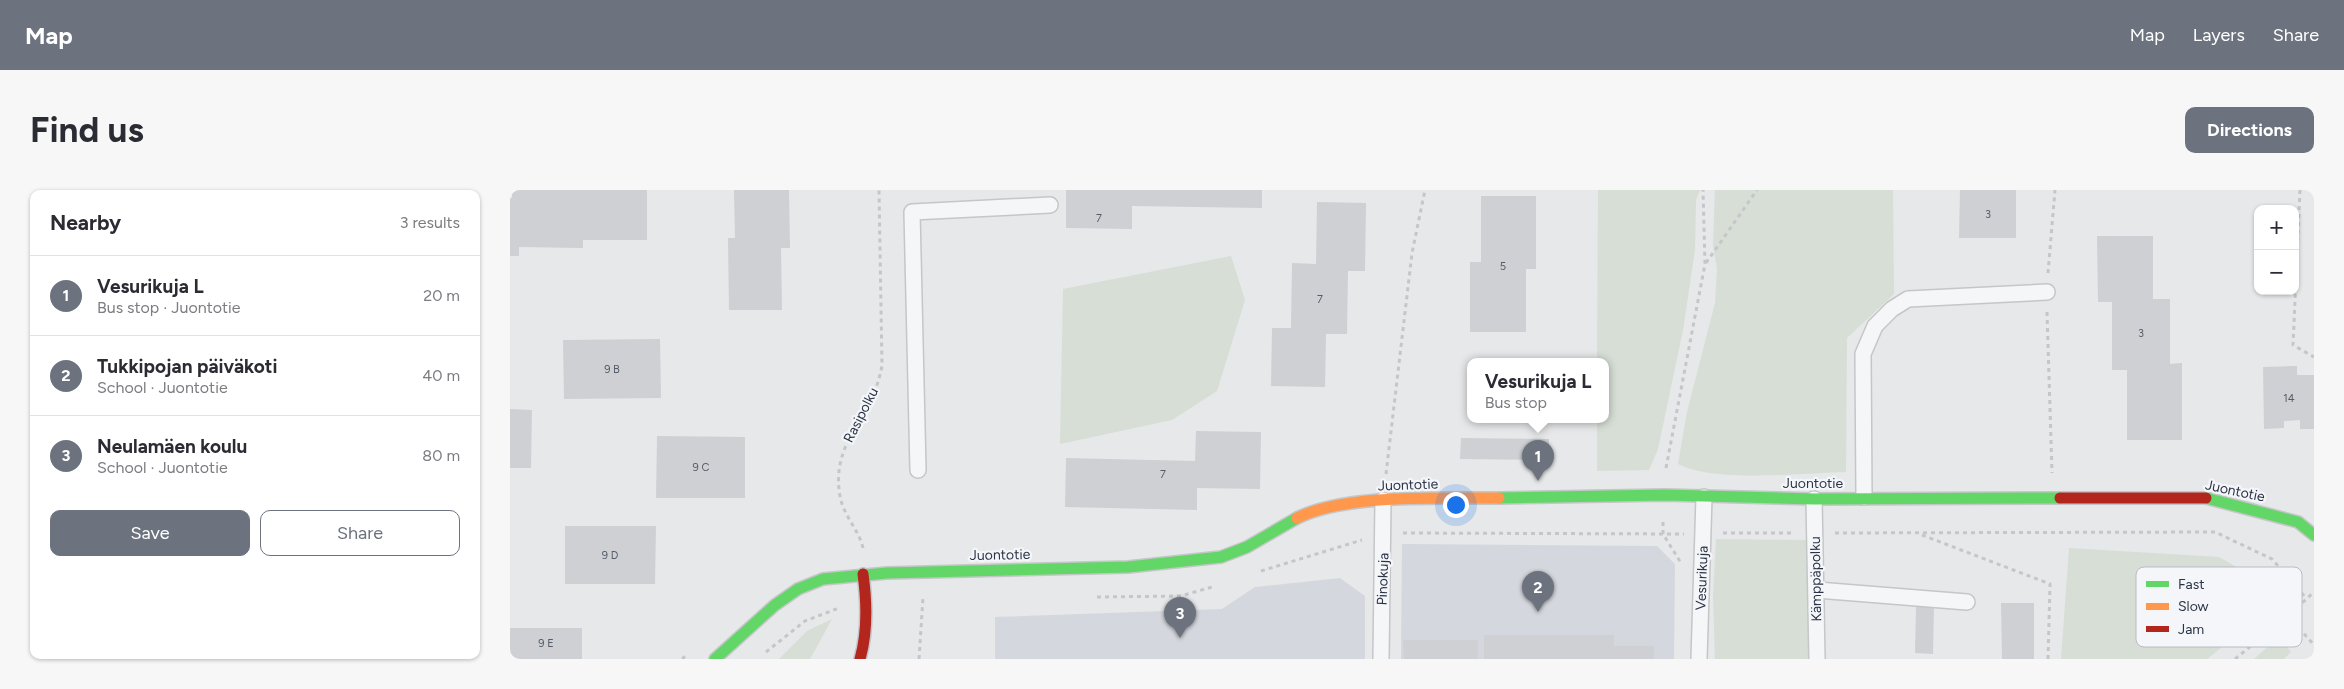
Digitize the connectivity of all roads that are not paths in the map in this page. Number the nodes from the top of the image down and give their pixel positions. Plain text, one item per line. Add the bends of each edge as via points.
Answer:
1 (1050, 205) dead end
2 (2046, 292) road end
3 (918, 470) dead end
4 (1704, 497) junction
5 (1864, 497) junction
6 (1814, 499) junction
7 (1383, 500) junction
8 (2314, 535) edge
9 (863, 574) junction
10 (1817, 590) junction
11 (1967, 602) dead end
12 (715, 659) edge
13 (860, 659) edge
14 (1381, 659) edge
15 (1699, 659) edge
16 (1817, 659) edge

1 - 3 lane via 912,212
2 - 5 lane via 1908,299 1875,326 1863,354
4 - 6 street, Juontotie
4 - 7 street, Juontotie
4 - 15 lane, Vesurikuja
5 - 6 street, Juontotie
5 - 8 street, Juontotie via 2206,498 2298,522
6 - 10 lane, Kämppäpolku
7 - 9 street, Juontotie via 1338,506 1300,518 1247,547 1221,557 1128,567
7 - 14 lane, Pinokuja
9 - 12 street, Juontotie via 824,579 798,589 775,605
9 - 13 street via 867,602
10 - 11 lane
10 - 16 lane, Kämppäpolku

